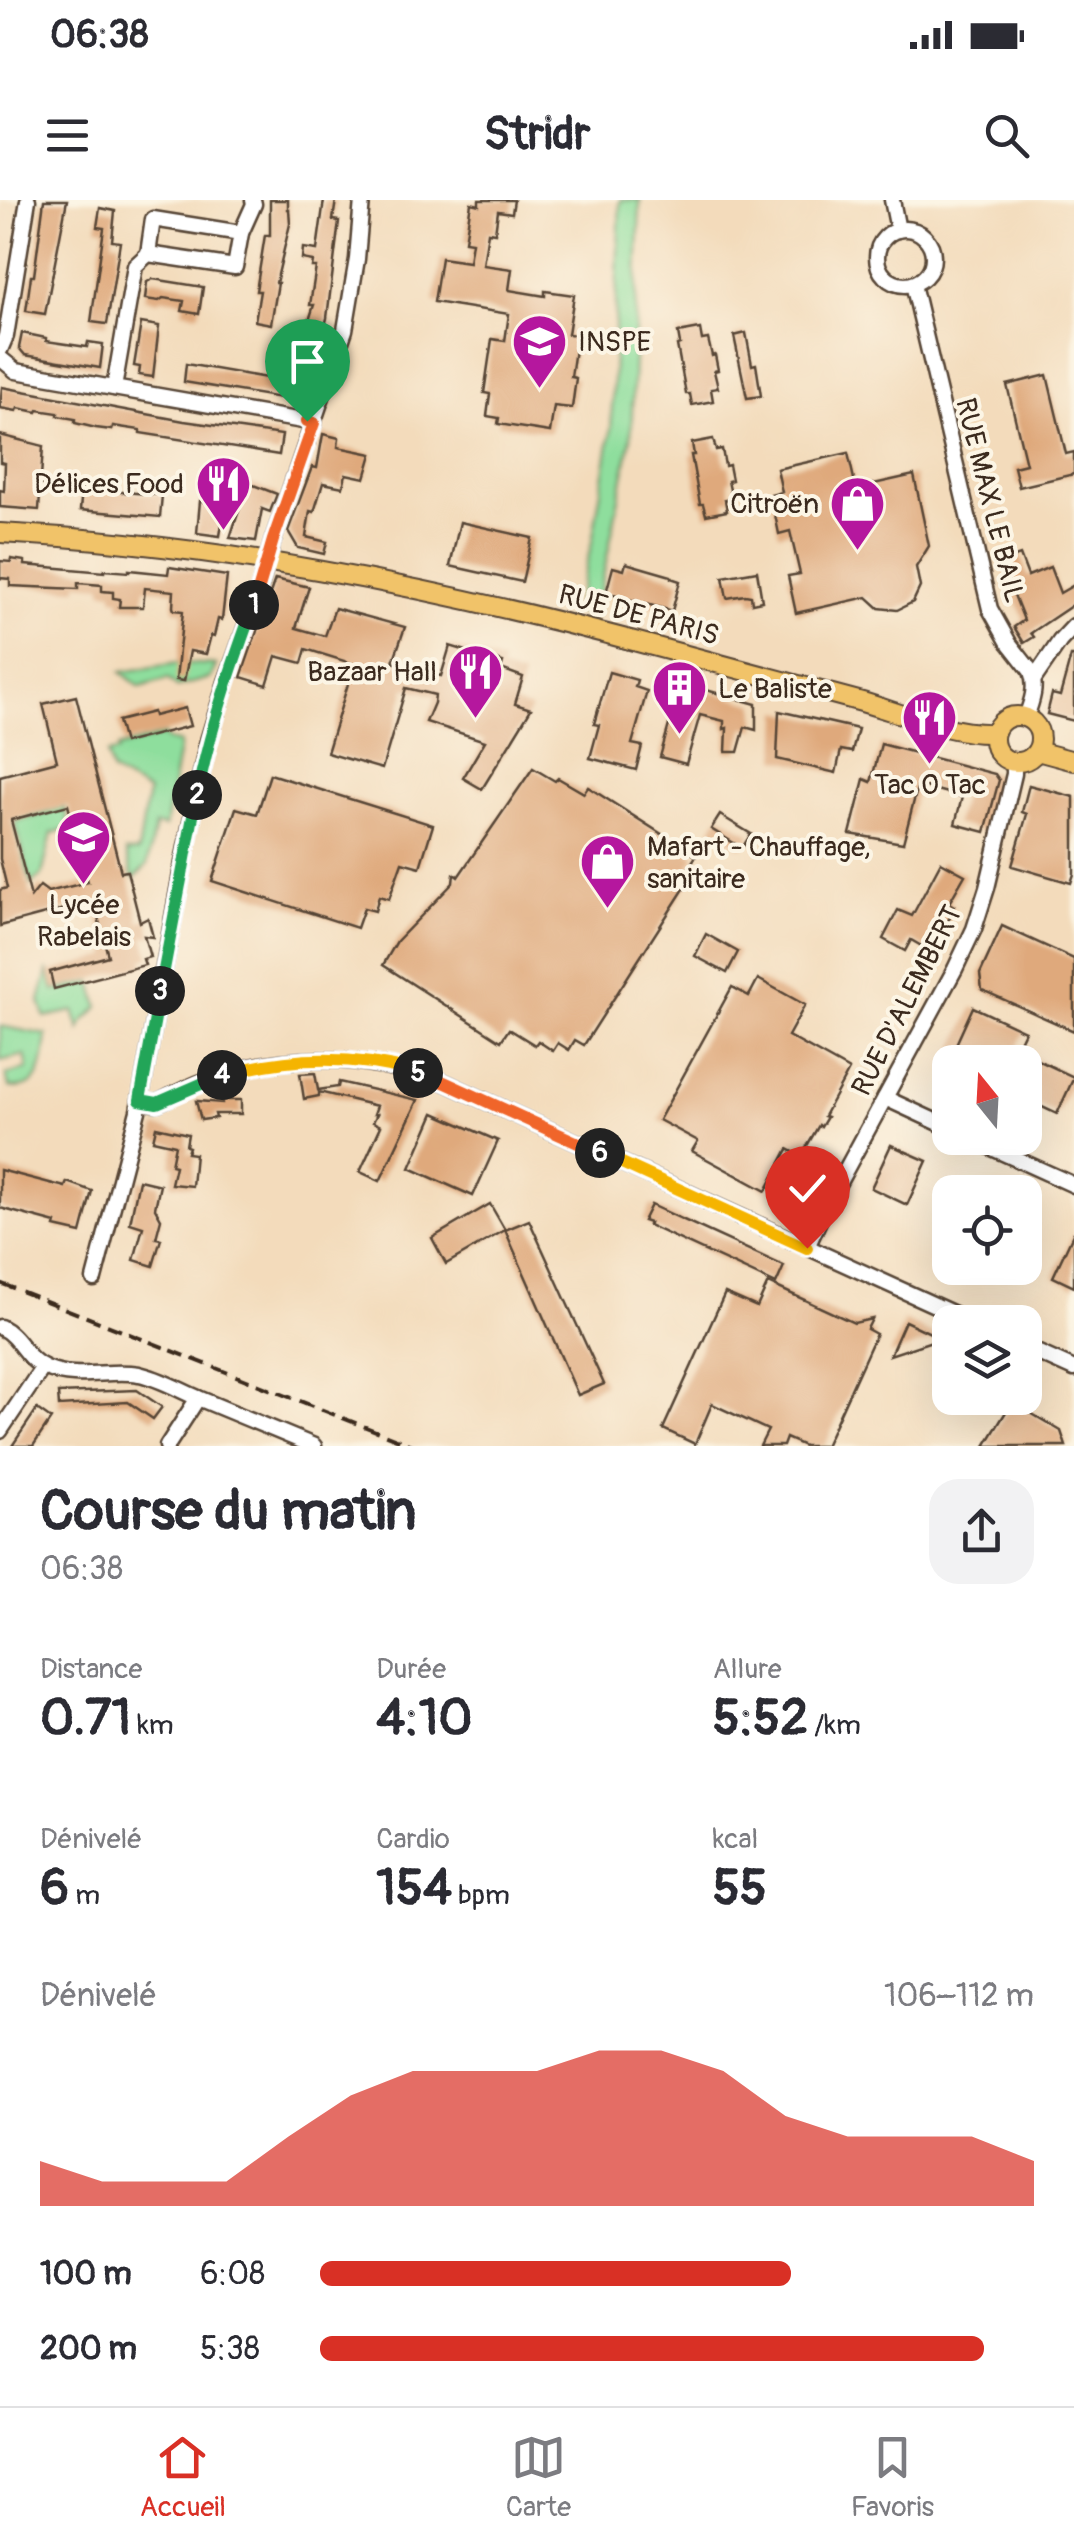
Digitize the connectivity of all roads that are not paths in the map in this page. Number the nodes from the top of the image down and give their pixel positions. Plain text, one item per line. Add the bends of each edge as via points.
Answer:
1 (28, 200) edge
2 (253, 200) edge
3 (362, 200) edge
4 (892, 200) edge
5 (898, 230) junction
6 (241, 233) junction
7 (148, 254) junction
8 (912, 284) junction
9 (0, 350) edge
10 (0, 358) edge
11 (114, 388) junction
12 (314, 423) junction
13 (0, 532) edge
14 (267, 561) junction
15 (1074, 626) edge
16 (1034, 679) junction
17 (1026, 717) junction
18 (994, 733) junction
19 (1037, 750) junction
20 (1074, 761) edge
21 (1014, 762) junction
22 (885, 1098) junction
23 (140, 1100) junction
24 (932, 1120) edge
25 (1008, 1155) edge
26 (1074, 1185) edge
27 (807, 1248) junction
28 (94, 1280) dead end
29 (934, 1305) edge
30 (0, 1327) edge
31 (1042, 1355) edge
32 (43, 1367) junction
33 (1074, 1369) edge
34 (198, 1398) junction
35 (0, 1431) edge
36 (306, 1444) edge
37 (167, 1446) edge

1 - 9 street
2 - 6 street
3 - 12 street via 344,330
4 - 5 street
5 - 8 street via 881,243 879,265 891,282
5 - 8 street via 920,233 932,250 930,271
6 - 7 street via 235,268
6 - 7 street via 153,219
7 - 11 street via 135,266
8 - 16 street, RUE MAX LE BAIL via 985,592 997,626
10 - 11 street via 16,371
11 - 12 street
12 - 14 street
13 - 14 main road, RUE DE PARIS
14 - 18 main road, RUE DE PARIS via 524,612 962,730
14 - 23 street via 207,744
15 - 16 street
16 - 17 street
17 - 18 main road via 1006,718
17 - 19 main road via 1038,728
18 - 21 main road via 995,748
19 - 20 main road
19 - 21 main road
21 - 22 street, RUE D'ALEMBERT via 974,930
22 - 24 street
22 - 27 street, RUE D'ALEMBERT
23 - 27 street via 157,1103 225,1074 273,1063 383,1064 444,1082
23 - 28 street
25 - 26 street
27 - 29 street
30 - 32 street
31 - 33 street
32 - 34 street via 82,1376 138,1374
32 - 35 street
34 - 36 street
34 - 37 street

